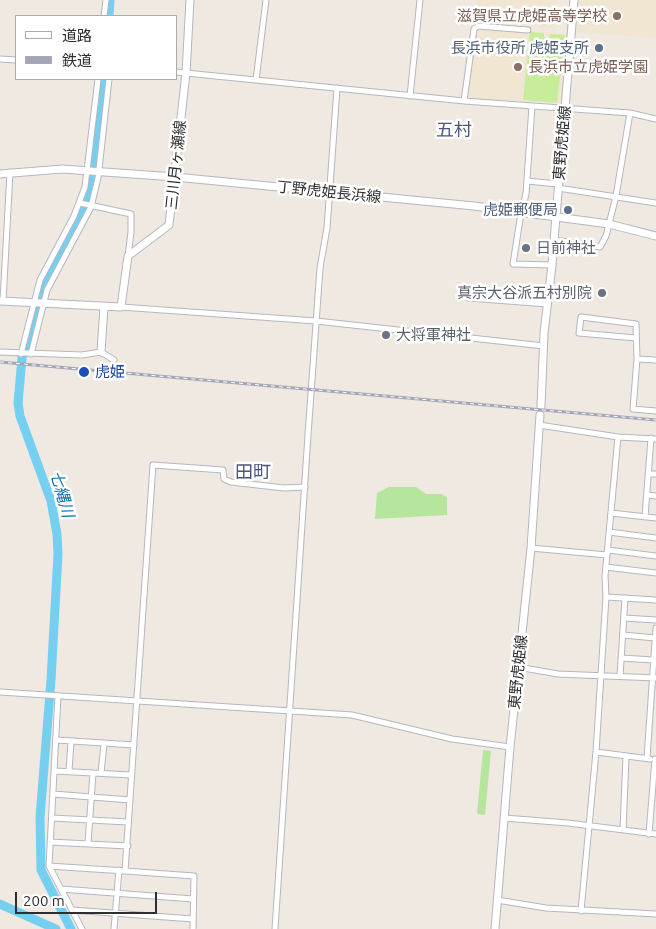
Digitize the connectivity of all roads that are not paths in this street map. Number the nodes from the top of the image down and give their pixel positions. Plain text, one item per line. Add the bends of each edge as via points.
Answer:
1 (106, 0) edge
2 (190, 0) edge
3 (266, 0) edge
4 (420, 0) edge
5 (574, 0) edge
6 (104, 15) edge
7 (528, 30) dead end
8 (0, 59) edge
9 (15, 60) edge
10 (178, 72) edge
11 (186, 73) junction
12 (98, 80) edge
13 (109, 80) edge
14 (256, 80) junction
15 (337, 88) junction
16 (410, 96) junction
17 (464, 101) junction
18 (532, 106) junction
19 (564, 110) junction
20 (630, 113) junction
21 (656, 119) edge
22 (87, 171) junction
23 (10, 172) junction
24 (98, 172) junction
25 (0, 174) edge
26 (175, 177) junction
27 (527, 182) junction
28 (558, 186) junction
29 (330, 193) junction
30 (616, 196) junction
31 (656, 202) edge
32 (80, 203) junction
33 (90, 207) junction
34 (521, 213) junction
35 (556, 217) junction
36 (609, 224) junction
37 (656, 236) edge
38 (554, 240) junction
39 (128, 256) junction
40 (552, 265) junction
41 (469, 298) dead end
42 (2, 301) edge
43 (34, 302) junction
44 (45, 303) junction
45 (547, 304) junction
46 (104, 307) junction
47 (120, 307) junction
48 (316, 322) junction
49 (636, 338) junction
50 (544, 346) junction
51 (0, 352) edge
52 (101, 352) junction
53 (21, 354) junction
54 (31, 354) junction
55 (637, 359) junction
56 (114, 360) dead end
57 (656, 360) edge
58 (541, 406) dead end
59 (656, 411) edge
60 (540, 415) dead end
61 (539, 425) junction
62 (618, 436) junction
63 (654, 438) edge
64 (648, 474) junction
65 (656, 474) edge
66 (305, 487) junction
67 (646, 495) junction
68 (656, 496) edge
69 (611, 513) junction
70 (645, 517) junction
71 (656, 518) edge
72 (609, 532) junction
73 (656, 538) edge
74 (531, 548) junction
75 (608, 552) junction
76 (656, 556) edge
77 (606, 567) junction
78 (656, 573) edge
79 (606, 597) junction
80 (625, 598) junction
81 (656, 600) edge
82 (624, 618) junction
83 (656, 620) edge
84 (656, 628) edge
85 (623, 636) junction
86 (655, 638) edge
87 (621, 658) junction
88 (654, 660) junction
89 (518, 667) junction
90 (601, 675) junction
91 (620, 676) junction
92 (654, 678) edge
93 (0, 692) edge
94 (57, 696) junction
95 (137, 700) junction
96 (289, 711) junction
97 (57, 740) junction
98 (71, 742) junction
99 (104, 744) junction
100 (134, 745) junction
101 (510, 747) junction
102 (596, 752) junction
103 (626, 756) junction
104 (648, 758) junction
105 (656, 759) edge
106 (55, 771) junction
107 (69, 771) junction
108 (93, 773) junction
109 (101, 773) junction
110 (132, 775) junction
111 (53, 794) junction
112 (92, 797) junction
113 (130, 800) junction
114 (52, 818) junction
115 (504, 818) junction
116 (90, 820) junction
117 (128, 822) junction
118 (589, 825) junction
119 (623, 830) junction
120 (649, 834) junction
121 (656, 834) edge
122 (50, 842) junction
123 (88, 843) junction
124 (128, 846) junction
125 (49, 866) junction
126 (122, 870) junction
127 (61, 888) junction
128 (116, 893) junction
129 (193, 899) junction
130 (497, 900) junction
131 (72, 910) junction
132 (581, 911) junction
133 (114, 914) junction
134 (656, 914) edge
135 (193, 919) junction
136 (82, 929) edge
137 (114, 929) edge
138 (192, 929) edge
139 (275, 929) edge
140 (495, 929) edge

1 - 6 street
2 - 11 main road, 三川月ヶ瀬線
3 - 14 street
4 - 16 street
5 - 19 main road, 東野虎姫線
7 - 17 street via 478,26 474,29
8 - 9 street
10 - 11 street
11 - 14 street
11 - 26 main road, 三川月ヶ瀬線
12 - 22 street
13 - 24 street
14 - 15 street
15 - 16 street
15 - 29 street
16 - 17 street
17 - 18 street
18 - 19 street
18 - 27 street
19 - 20 street
19 - 28 main road, 東野虎姫線
20 - 21 street
20 - 30 street
22 - 23 main road, 丁野虎姫長浜線 via 37,169
22 - 24 main road, 丁野虎姫長浜線
22 - 32 street
23 - 25 main road, 丁野虎姫長浜線
23 - 42 street
24 - 26 main road, 丁野虎姫長浜線
24 - 33 street
26 - 29 main road, 丁野虎姫長浜線
26 - 39 main road, 三川月ヶ瀬線 via 168,227
27 - 28 street
27 - 34 street
28 - 30 street
28 - 35 main road, 東野虎姫線
29 - 34 main road, 丁野虎姫長浜線
29 - 48 street
30 - 31 street
30 - 36 street
32 - 33 street
32 - 43 street via 40,280
33 - 39 street via 130,214 132,232
33 - 44 street via 47,290
34 - 35 main road, 丁野虎姫長浜線
34 - 40 street via 513,264
35 - 36 main road, 丁野虎姫長浜線
35 - 38 main road, 東野虎姫線
36 - 37 main road, 丁野虎姫長浜線
36 - 38 street via 600,247
38 - 40 main road, 東野虎姫線
39 - 47 main road
40 - 45 main road, 東野虎姫線
41 - 45 street
42 - 43 main road
43 - 44 main road
43 - 53 street
44 - 46 main road
44 - 54 street
45 - 50 main road, 東野虎姫線
46 - 47 main road
46 - 52 main road
47 - 48 street
48 - 50 street
48 - 66 street
49 - 49 street via 636,324 581,318 579,333
49 - 55 street
50 - 58 main road, 東野虎姫線
51 - 53 street
52 - 54 street
52 - 56 street
53 - 54 street
55 - 57 street
55 - 59 street via 633,409
60 - 61 main road, 東野虎姫線
61 - 62 street
61 - 74 main road, 東野虎姫線
62 - 63 street
62 - 69 street
63 - 64 street
64 - 65 street
64 - 67 street
66 - 95 street via 231,482 224,479 223,470 153,465
66 - 96 street
67 - 68 street
67 - 70 street
69 - 70 street
69 - 72 street
70 - 71 street
72 - 73 street
72 - 75 street
74 - 75 street
74 - 89 main road, 東野虎姫線
75 - 76 street
75 - 77 street
77 - 78 street
77 - 79 street
79 - 80 street
79 - 90 street
80 - 81 street
80 - 82 street
82 - 83 street
82 - 85 street
84 - 86 street
85 - 86 street
85 - 87 street
86 - 88 street
87 - 88 street
87 - 91 street
88 - 92 street
89 - 90 street via 558,674
89 - 101 main road, 東野虎姫線
90 - 91 street
90 - 102 street
91 - 92 street
92 - 104 street
93 - 94 street
94 - 95 street
94 - 97 street
95 - 96 street
95 - 100 street
96 - 101 street via 352,715 452,739
96 - 139 street
97 - 98 street
97 - 106 street
98 - 99 street
98 - 107 street
99 - 100 street
99 - 109 street
100 - 110 street
101 - 115 main road, 東野虎姫線
102 - 103 street
102 - 118 street
103 - 104 street
103 - 119 street
104 - 105 street
105 - 120 street
106 - 107 street
106 - 111 street
107 - 108 street
108 - 109 street
108 - 112 street
109 - 110 street
110 - 113 street
111 - 112 street
111 - 114 street
112 - 113 street
112 - 116 street
113 - 117 street
114 - 116 street
114 - 122 street
115 - 118 street
115 - 130 main road, 東野虎姫線
116 - 117 street
116 - 123 street
117 - 124 street
118 - 119 street
118 - 132 street
119 - 120 street
120 - 121 street
122 - 123 street
122 - 125 street
123 - 124 street
124 - 126 street
125 - 126 street
125 - 127 street
126 - 128 street
126 - 129 street via 194,876
127 - 128 street
127 - 131 street
128 - 129 street
128 - 133 street
129 - 135 street
130 - 132 street
130 - 140 main road, 東野虎姫線
131 - 133 street
131 - 136 street
132 - 134 street
133 - 135 street
133 - 137 street
135 - 138 street

